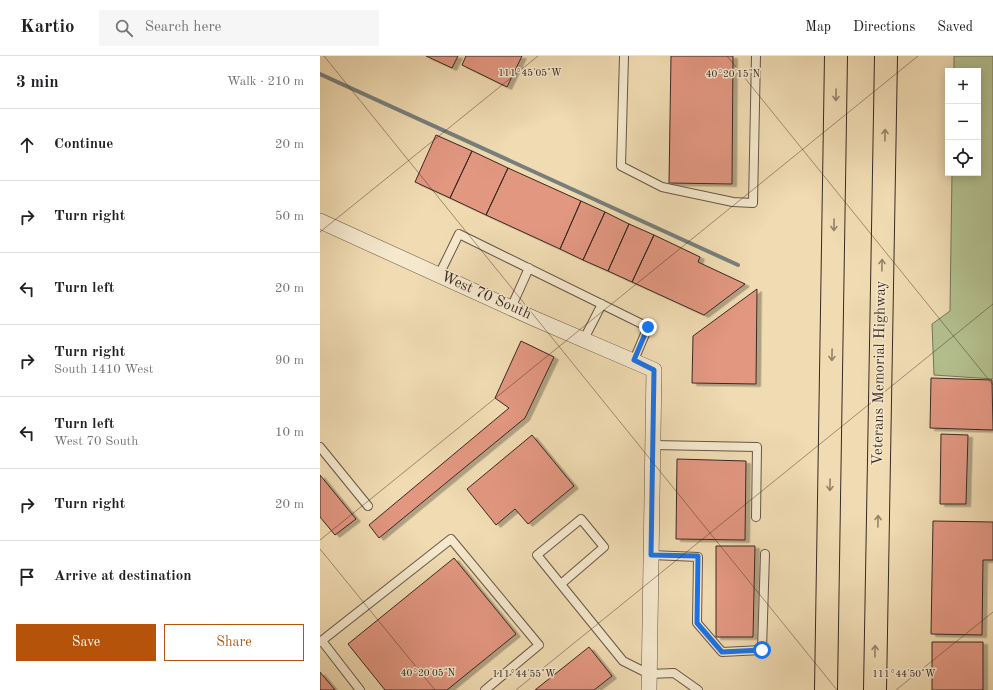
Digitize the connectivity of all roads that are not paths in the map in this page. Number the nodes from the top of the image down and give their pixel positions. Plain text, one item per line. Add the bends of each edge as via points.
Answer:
1 (624, 56) edge
2 (756, 56) edge
3 (836, 56) edge
4 (886, 56) edge
5 (320, 221) edge
6 (529, 268) junction
7 (439, 275) junction
8 (602, 304) junction
9 (511, 308) junction
10 (584, 339) junction
11 (634, 360) junction
12 (653, 445) junction
13 (320, 447) edge
14 (368, 506) dead end
15 (756, 517) dead end
16 (765, 554) dead end
17 (651, 555) junction
18 (561, 584) junction
19 (321, 642) edge
20 (649, 674) junction
21 (360, 690) edge
22 (485, 690) edge
23 (649, 690) edge
24 (698, 690) edge
25 (826, 690) edge
26 (875, 690) edge

1 - 2 lane via 621,166 662,187 733,202 753,203
3 -> 25 highway
26 -> 4 highway, Veterans Memorial Highway
5 - 7 street, West 70 South
6 - 7 lane via 459,234
6 - 8 lane
6 - 9 lane
7 - 9 street, West 70 South
8 - 10 lane
8 - 11 lane via 648,327
9 - 10 street, West 70 South
10 - 11 street, West 70 South
11 - 12 street, West 70 South via 654,370
12 - 15 lane via 757,447
12 - 17 street
13 - 14 lane
16 - 17 lane via 762,650 722,652 697,623 698,556
17 - 20 street
18 - 18 lane via 537,555 581,519 604,548
18 - 20 lane via 623,661
19 - 21 lane
19 - 22 lane via 451,539 539,645
20 - 23 street
20 - 24 lane via 674,673

